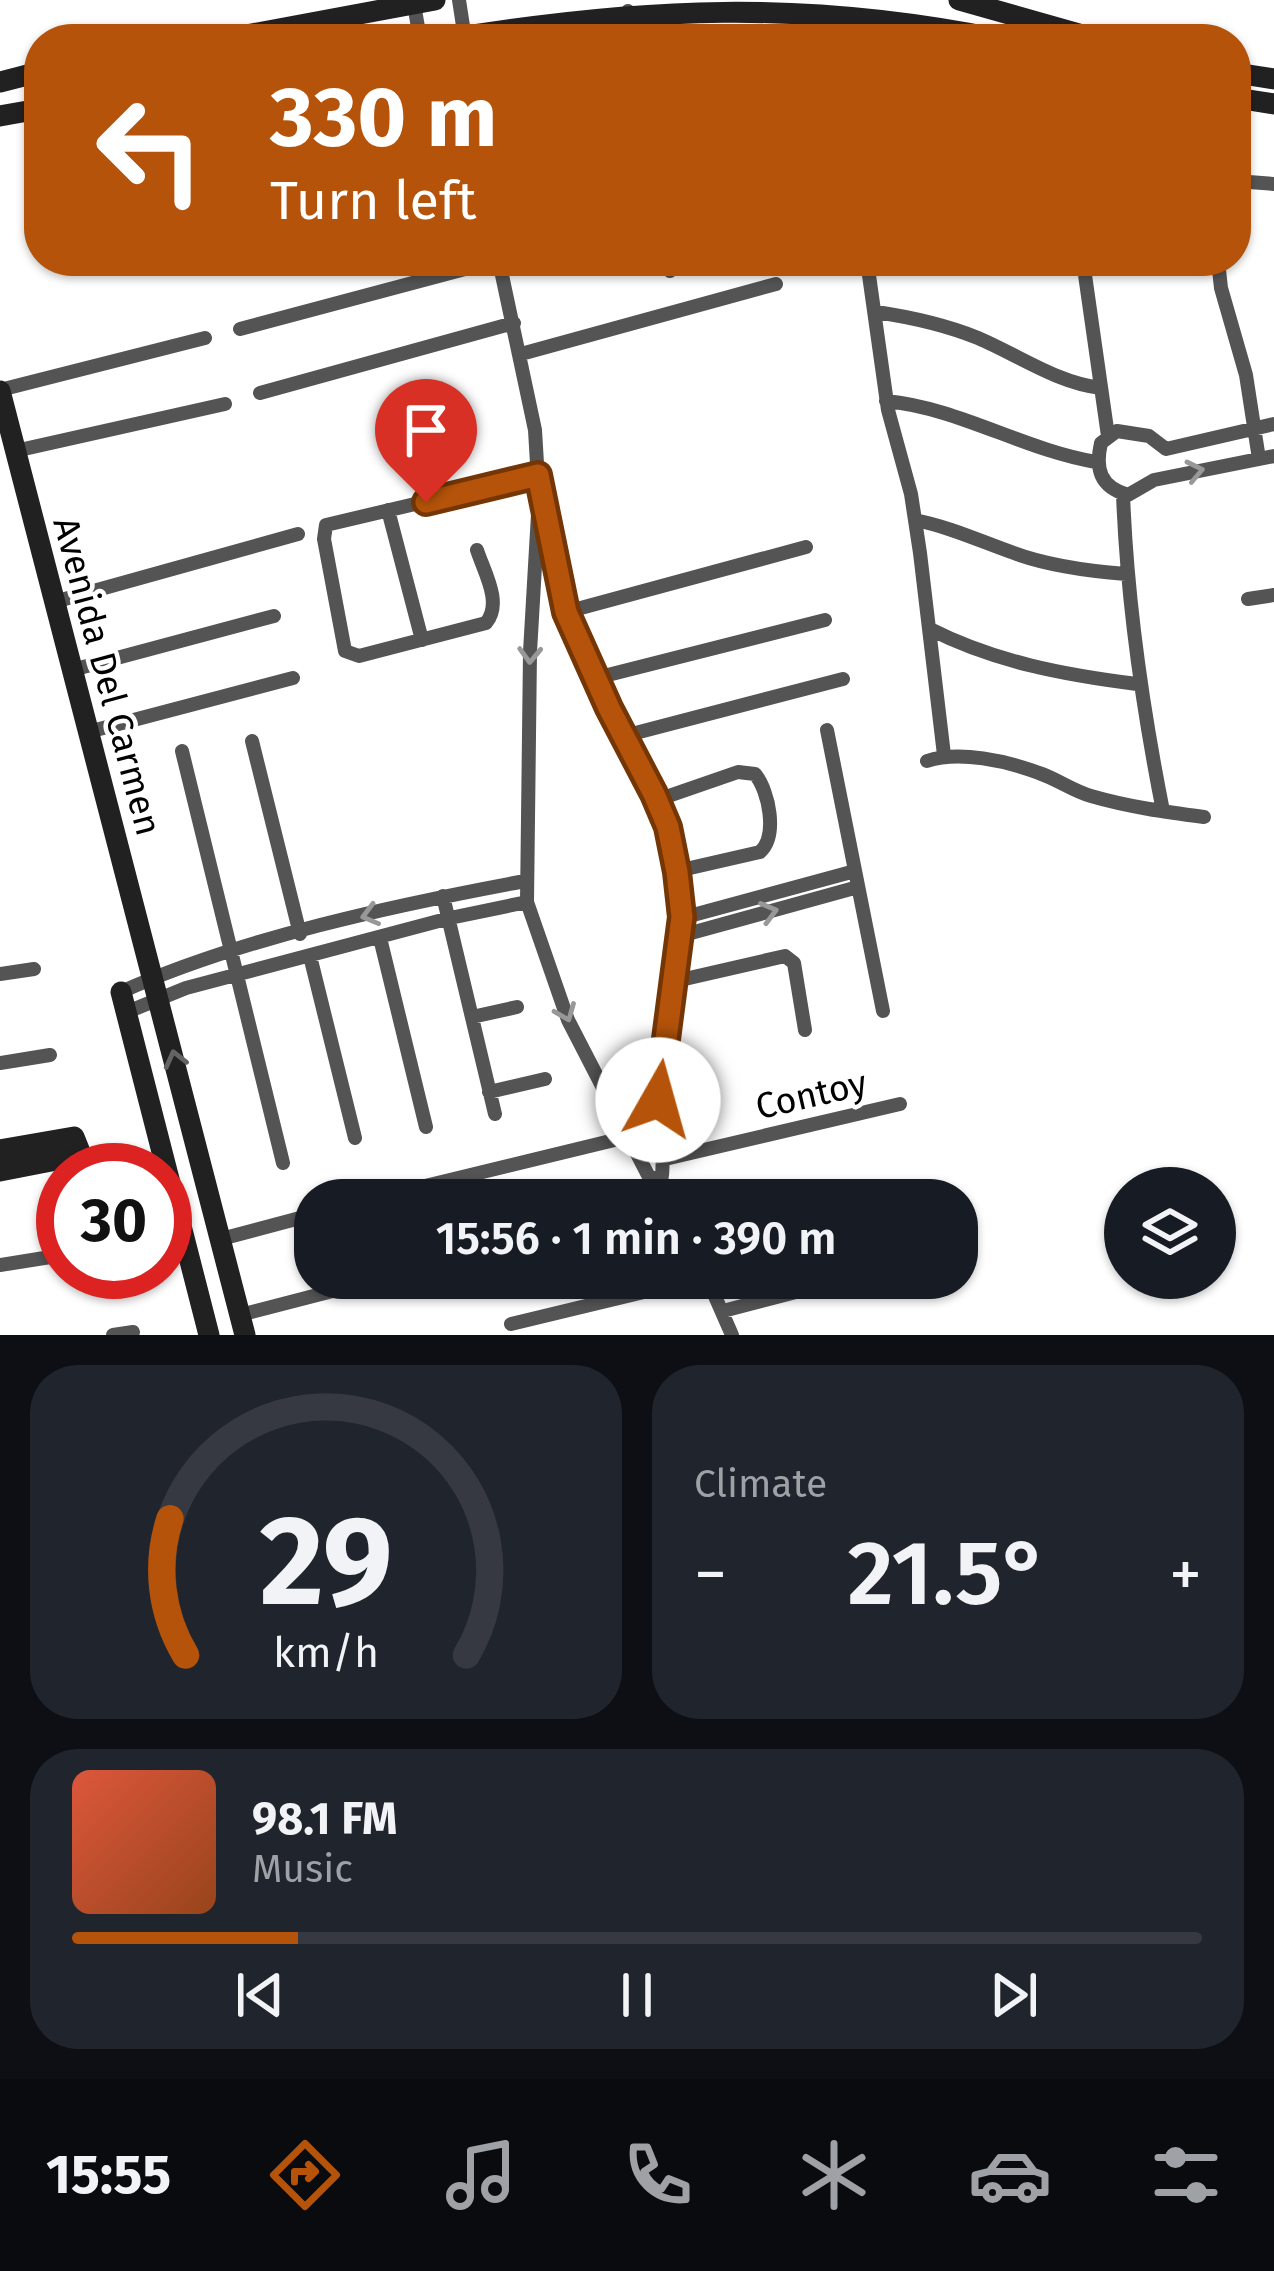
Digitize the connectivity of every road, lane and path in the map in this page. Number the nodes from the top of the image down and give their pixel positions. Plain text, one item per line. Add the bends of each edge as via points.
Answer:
1 (959, 0) edge
2 (425, 2) edge
3 (628, 11) junction
4 (306, 24) edge
5 (547, 24) edge
6 (630, 24) edge
7 (932, 24) edge
8 (1044, 24) edge
9 (440, 276) edge
10 (501, 276) edge
11 (870, 276) edge
12 (1085, 276) edge
13 (1220, 276) edge
14 (776, 284) dead end
15 (876, 313) junction
16 (514, 323) junction
17 (240, 329) dead end
18 (205, 338) dead end
19 (521, 354) junction
20 (1101, 388) junction
21 (0, 391) edge
22 (260, 393) dead end
23 (886, 401) junction
24 (225, 404) dead end
25 (1274, 424) edge
26 (1254, 427) junction
27 (1108, 436) junction
28 (15, 451) junction
29 (1267, 458) edge
30 (1096, 462) junction
31 (538, 475) junction
32 (1123, 494) junction
33 (539, 496) junction
34 (388, 511) junction
35 (915, 520) junction
36 (298, 534) dead end
37 (806, 547) dead end
38 (477, 550) dead end
39 (1126, 574) junction
40 (559, 586) junction
41 (533, 590) junction
42 (1274, 595) edge
43 (1248, 599) dead end
44 (54, 602) junction
45 (566, 612) junction
46 (274, 616) dead end
47 (825, 620) dead end
48 (930, 629) junction
49 (422, 640) junction
50 (72, 670) junction
51 (292, 678) dead end
52 (596, 678) junction
53 (843, 679) dead end
54 (1138, 684) junction
55 (827, 730) dead end
56 (88, 733) junction
57 (623, 736) junction
58 (252, 741) dead end
59 (182, 751) dead end
60 (944, 755) junction
61 (926, 761) dead end
62 (657, 800) junction
63 (1162, 811) junction
64 (1204, 817) dead end
65 (855, 871) junction
66 (677, 872) junction
67 (525, 881) junction
68 (858, 887) junction
69 (443, 896) junction
70 (527, 902) junction
71 (682, 917) junction
72 (450, 919) junction
73 (300, 934) junction
74 (680, 936) junction
75 (380, 938) junction
76 (232, 951) junction
77 (310, 956) junction
78 (34, 969) dead end
79 (0, 974) edge
80 (238, 974) junction
81 (676, 981) junction
82 (157, 987) junction
83 (124, 1002) joint
84 (517, 1007) dead end
85 (883, 1011) dead end
86 (472, 1017) junction
87 (805, 1030) dead end
88 (50, 1055) dead end
89 (0, 1063) edge
90 (545, 1079) dead end
91 (489, 1092) junction
92 (900, 1105) dead end
93 (495, 1114) dead end
94 (191, 1122) junction
95 (658, 1124) junction
96 (425, 1127) dead end
97 (156, 1130) junction
98 (631, 1136) junction
99 (355, 1138) dead end
100 (0, 1150) edge
101 (664, 1159) junction
102 (283, 1163) dead end
103 (0, 1171) edge
104 (450, 1179) edge
105 (655, 1179) edge
106 (662, 1179) edge
107 (294, 1220) edge
108 (221, 1239) junction
109 (36, 1260) edge
110 (0, 1265) edge
111 (320, 1299) edge
112 (616, 1299) edge
113 (716, 1299) edge
114 (769, 1299) edge
115 (723, 1311) junction
116 (511, 1324) dead end
117 (243, 1325) edge
118 (133, 1332) dead end
119 (113, 1335) edge
120 (209, 1335) edge
121 (732, 1335) edge

1 - 8 main road
2 - 4 main road
3 - 5 main road
3 - 6 street
3 - 7 main road via 764,3 867,9
9 - 17 street
10 - 16 street
11 - 15 street
12 - 20 street
13 - 26 street
14 - 19 street
15 - 20 street via 974,337
15 - 23 street
16 - 19 street
16 - 22 street
18 - 21 street
19 - 31 street
20 - 27 street
21 - 28 main road, Avenida Del Carmen
23 - 30 street
23 - 35 street
24 - 28 street
25 - 26 street
26 - 27 street via 1166,449 1135,431
26 - 29 street
27 - 30 street
28 - 44 main road, Avenida Del Carmen
32 -> 29 street via 1154,480
30 - 32 street via 1103,481
31 - 33 street
31 - 34 street
32 - 39 street
33 - 40 street
33 - 41 street
34 - 49 street
34 - 49 street via 324,529 343,646 359,656
35 - 39 street via 1018,555
35 - 48 street
36 - 44 street
37 - 45 street
38 - 49 street via 492,617
39 - 54 street
40 - 41 street
40 - 45 street
41 -> 67 street
42 - 43 street
44 - 50 main road, Avenida Del Carmen
45 - 52 street
46 - 50 street
47 - 52 street
48 - 54 street via 976,652
48 - 60 street
50 - 56 main road, Avenida Del Carmen
51 - 56 street
52 - 57 street
53 - 57 street
54 - 63 street
55 - 65 street
56 - 82 main road, Avenida Del Carmen
57 - 62 street
58 - 73 street
59 - 76 street
60 - 61 street
60 - 63 street via 1038,772 1083,794
62 - 66 street
62 - 66 street via 738,772 762,782 772,836 766,846
63 - 64 street
65 - 68 street
65 - 71 street
66 - 71 street
67 - 69 street
67 - 70 street
74 -> 68 street
68 - 85 street
69 - 72 street
69 -> 73 street
70 - 72 street
70 -> 98 street via 568,1020
71 - 74 street
72 - 75 street
72 - 86 street
73 - 76 street
74 - 81 street
75 - 77 street
75 - 96 street
76 - 80 street
76 - 82 street via 186,963
77 - 80 street
77 - 99 street
78 - 79 street
80 - 82 street
80 - 102 street
81 - 87 street via 784,956 794,962
81 - 95 street via 658,1075
82 - 83 street
94 -> 82 main road, Avenida Del Carmen
83 - 97 main road
84 - 86 street
86 - 91 street
88 - 89 street
90 - 91 street
91 - 93 street
92 - 101 street, Contoy
94 - 97 main road
94 - 108 main road, Avenida Del Carmen
95 - 98 street
95 - 101 street
97 - 120 main road
98 - 104 street
98 - 105 street
100 - 103 main road via 74,1137 80,1152
101 - 106 street
107 - 108 street
108 - 117 main road, Avenida Del Carmen
109 - 110 street
111 - 117 street
112 - 116 street
113 - 115 street
114 - 115 street
115 - 121 street
118 - 119 street

